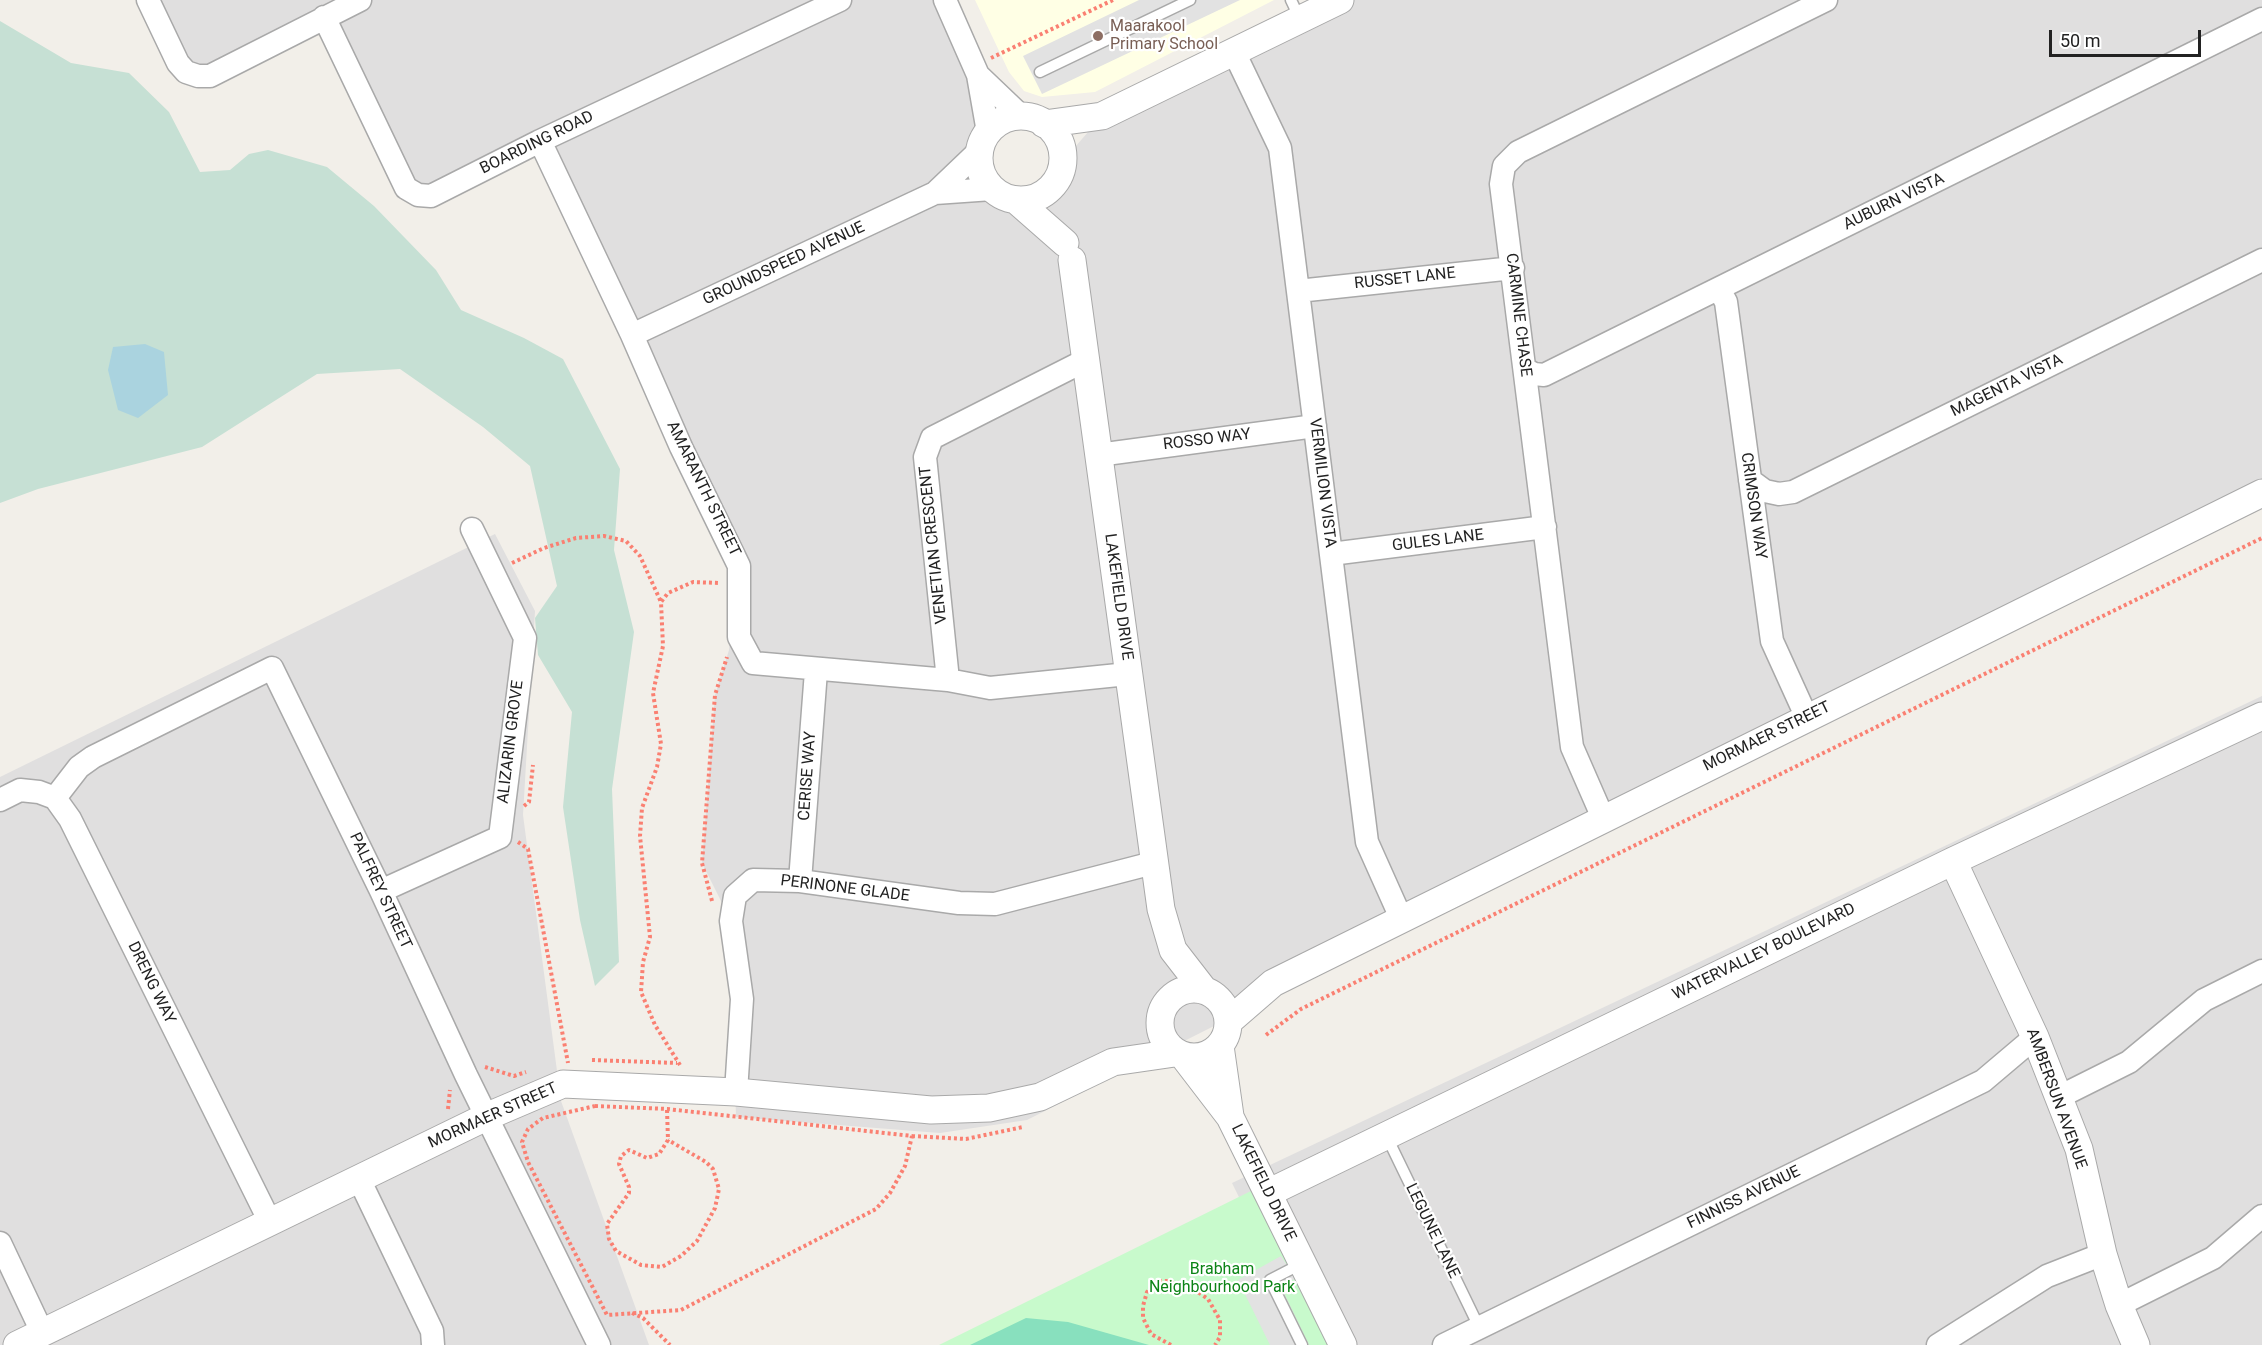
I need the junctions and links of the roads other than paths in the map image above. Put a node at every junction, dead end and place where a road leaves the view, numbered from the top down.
1 (148, 0) edge
2 (360, 0) edge
3 (840, 0) edge
4 (945, 0) edge
5 (1190, 0) edge
6 (1340, 0) edge
7 (1826, 0) edge
8 (1296, 10) edge
9 (324, 18) junction
10 (2262, 19) edge
11 (1234, 52) junction
12 (976, 71) junction
13 (1040, 72) dead end
14 (1102, 116) junction
15 (1032, 120) junction
16 (540, 141) junction
17 (984, 141) junction
18 (1058, 174) junction
19 (935, 193) junction
20 (1004, 195) junction
21 (1069, 252) junction
22 (2262, 260) edge
23 (1513, 268) junction
24 (1719, 289) junction
25 (1298, 291) junction
26 (632, 335) junction
27 (1084, 362) junction
28 (1525, 369) junction
29 (1315, 426) junction
30 (1098, 454) junction
31 (1750, 480) junction
32 (2262, 494) edge
33 (1545, 527) junction
34 (471, 529) dead end
35 (1331, 554) junction
36 (816, 671) junction
37 (1128, 674) junction
38 (948, 680) junction
39 (2262, 716) edge
40 (1807, 718) junction
41 (55, 798) junction
42 (0, 800) edge
43 (1603, 818) junction
44 (1953, 861) junction
45 (1153, 862) junction
46 (800, 881) junction
47 (381, 891) junction
48 (1401, 918) junction
49 (1173, 950) junction
50 (2262, 971) edge
51 (1273, 982) junction
52 (1208, 992) junction
53 (1164, 1009) junction
54 (1224, 1034) junction
55 (2035, 1037) junction
56 (1180, 1055) junction
57 (1113, 1062) junction
58 (736, 1092) junction
59 (2059, 1097) junction
60 (488, 1116) junction
61 (1230, 1117) junction
62 (1385, 1135) junction
63 (359, 1179) junction
64 (1268, 1193) junction
65 (2262, 1216) edge
66 (270, 1222) junction
67 (0, 1243) edge
68 (2103, 1254) junction
69 (1303, 1263) junction
70 (2119, 1305) junction
71 (1479, 1327) junction
72 (42, 1332) junction
73 (16, 1345) edge
74 (433, 1345) edge
75 (599, 1345) edge
76 (1302, 1345) edge
77 (1343, 1345) edge
78 (1444, 1345) edge
79 (1938, 1345) edge
80 (2136, 1345) edge

1 - 9 street
2 - 9 street
3 - 16 street, BOARDING ROAD
4 - 12 street
5 - 13 lane
6 - 8 street
7 - 23 street, CARMINE CHASE
8 - 11 street
9 - 16 street, BOARDING ROAD
10 - 24 street, AUBURN VISTA
11 - 14 street
11 - 25 street, VERMILION VISTA
12 - 15 street
12 - 17 street
14 - 15 street
14 - 18 street
15 - 17 street
15 - 18 street
16 - 26 street, AMARANTH STREET
17 - 19 street, GROUNDSPEED AVENUE
17 - 20 street
18 - 20 street
18 - 21 street, LAKEFIELD DRIVE
19 - 20 street, GROUNDSPEED AVENUE
19 - 26 street, GROUNDSPEED AVENUE
20 - 21 street
21 - 27 street, LAKEFIELD DRIVE
22 - 31 street, MAGENTA VISTA
23 - 25 street, RUSSET LANE
23 - 28 street, CARMINE CHASE
24 - 28 street, AUBURN VISTA
24 - 31 street, CRIMSON WAY
25 - 29 street, VERMILION VISTA
26 - 36 street, AMARANTH STREET
27 - 30 street, LAKEFIELD DRIVE
27 - 38 street, VENETIAN CRESCENT
28 - 33 street, CARMINE CHASE
29 - 30 street, ROSSO WAY
29 - 35 street, VERMILION VISTA
30 - 37 street, LAKEFIELD DRIVE
31 - 40 street, CRIMSON WAY
32 - 40 street, MORMAER STREET
33 - 35 street, GULES LANE
33 - 43 street, CARMINE CHASE
34 - 47 street, ALIZARIN GROVE
35 - 48 street, VERMILION VISTA
36 - 38 street, AMARANTH STREET
36 - 46 street, CERISE WAY
37 - 38 street, AMARANTH STREET
37 - 45 street, LAKEFIELD DRIVE
39 - 44 street, WATERVALLEY BOULEVARD
40 - 43 street, MORMAER STREET
41 - 42 street
41 - 47 street, PALFREY STREET
41 - 66 street, DRENG WAY
43 - 48 street, MORMAER STREET
44 - 55 street, AMBERSUN AVENUE
44 - 62 street, WATERVALLEY BOULEVARD
45 - 46 street, PERINONE GLADE
45 - 49 street, LAKEFIELD DRIVE
46 - 58 street, PERINONE GLADE
47 - 60 street, PALFREY STREET
48 - 51 street, MORMAER STREET
49 - 52 street, LAKEFIELD DRIVE
49 - 53 street, LAKEFIELD DRIVE
50 - 59 street
51 - 52 street, MORMAER STREET
51 - 54 street, MORMAER STREET
52 - 53 street
52 - 54 street
53 - 56 street
53 - 57 street, MORMAER STREET
54 - 56 street
54 - 61 street, LAKEFIELD DRIVE
55 - 59 street, AMBERSUN AVENUE
55 - 71 street, FINNISS AVENUE
56 - 57 street, MORMAER STREET
56 - 61 street, LAKEFIELD DRIVE
57 - 58 street, MORMAER STREET
58 - 60 street, MORMAER STREET
59 - 68 street, AMBERSUN AVENUE
60 - 63 street, MORMAER STREET
60 - 75 street, PALFREY STREET
61 - 64 street, LAKEFIELD DRIVE
62 - 64 street, WATERVALLEY BOULEVARD
62 - 71 lane, LEGUNE LANE
63 - 66 street, MORMAER STREET
63 - 74 street
64 - 69 street, LAKEFIELD DRIVE
65 - 70 street
66 - 72 street, MORMAER STREET
67 - 72 street
68 - 70 street, AMBERSUN AVENUE
68 - 79 street
69 - 76 lane
69 - 77 street, LAKEFIELD DRIVE
70 - 80 street, AMBERSUN AVENUE
71 - 78 street, FINNISS AVENUE
72 - 73 street, MORMAER STREET

